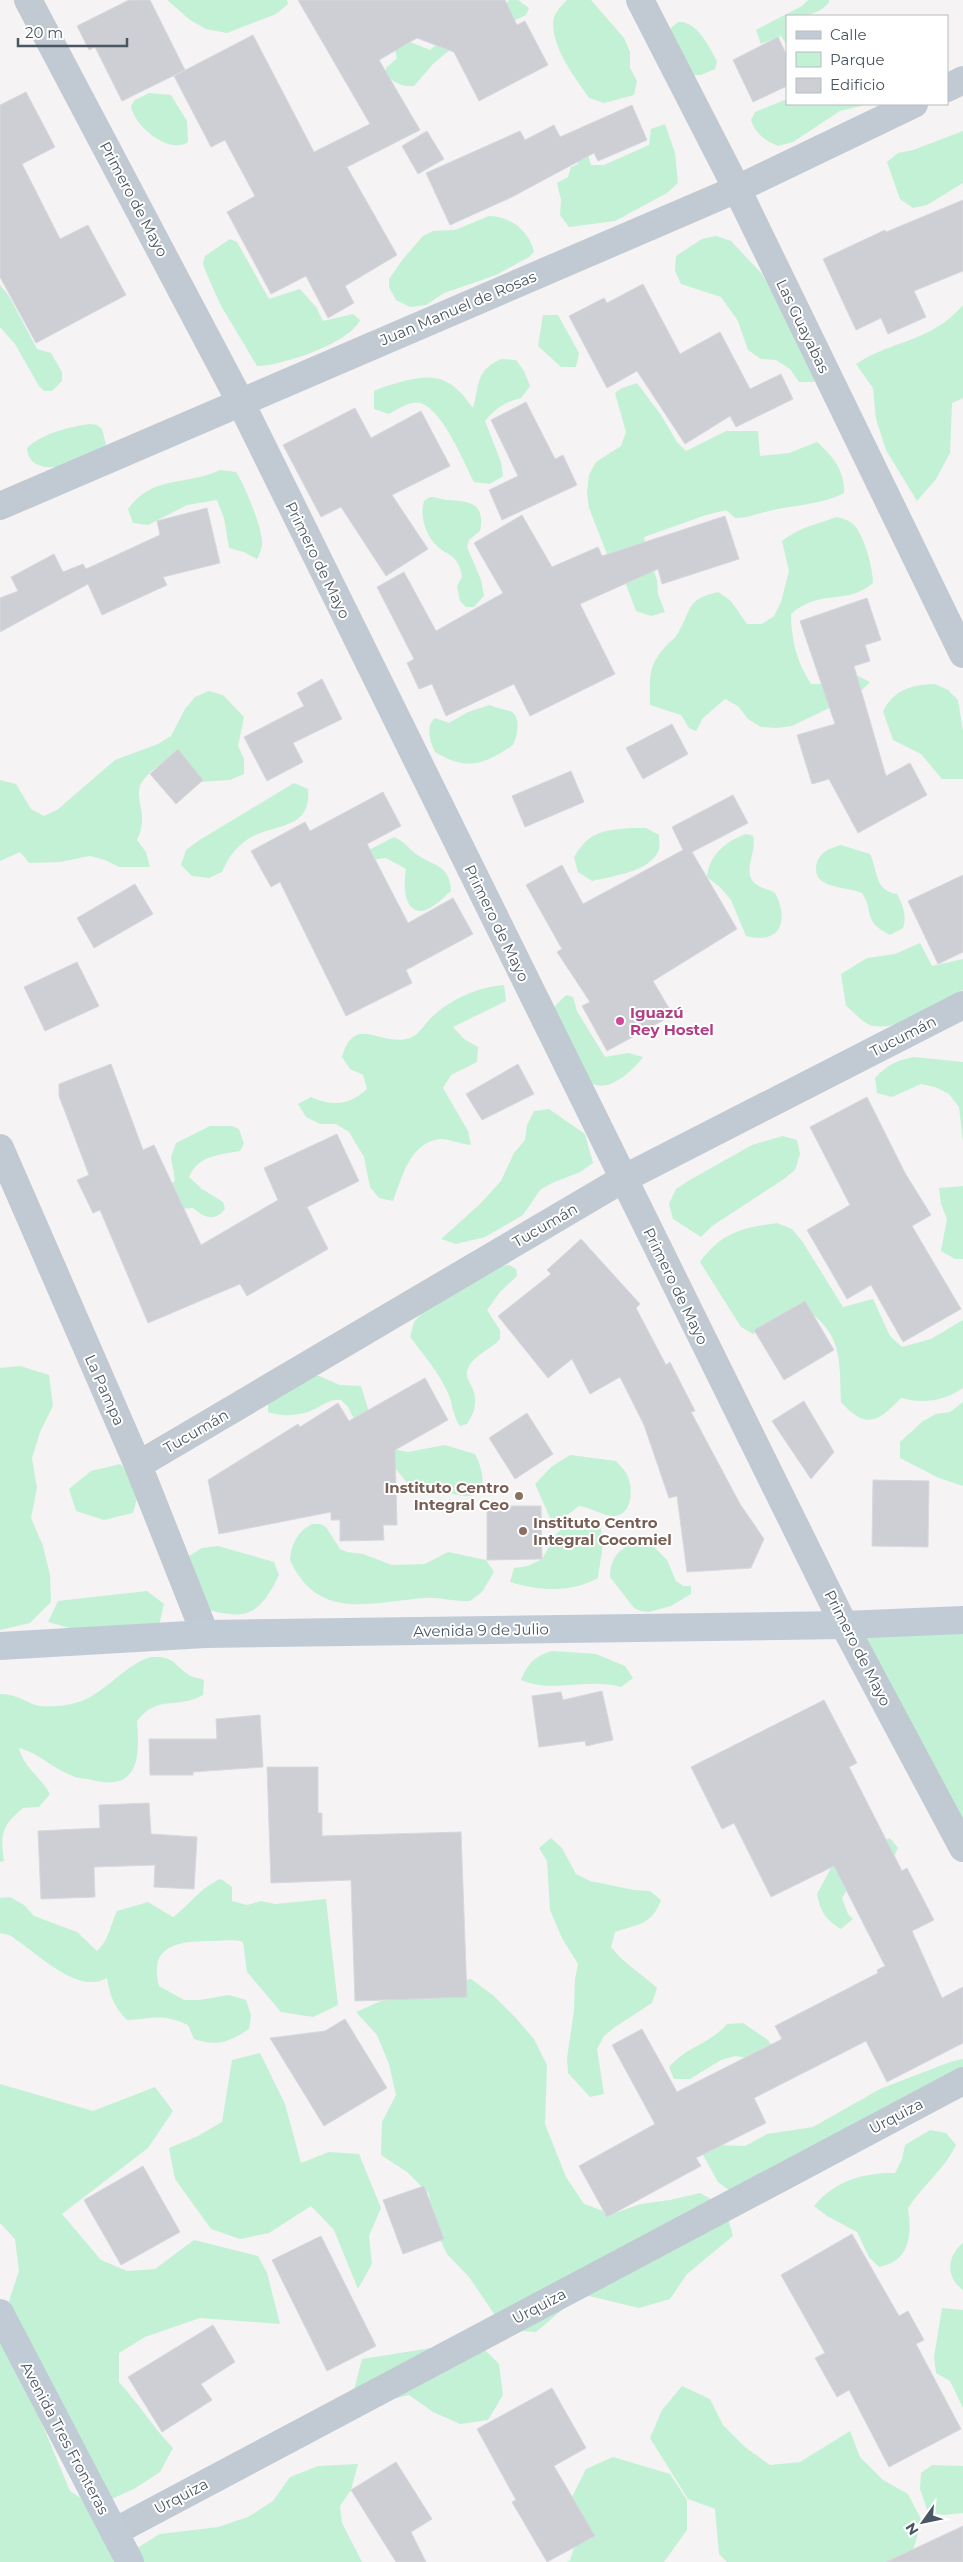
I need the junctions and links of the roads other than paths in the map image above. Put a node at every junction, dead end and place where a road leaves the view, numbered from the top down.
1 (28, 0) edge
2 (640, 0) edge
3 (963, 80) edge
4 (948, 88) edge
5 (912, 105) edge
6 (737, 189) junction
7 (240, 401) junction
8 (0, 506) edge
9 (963, 654) edge
10 (963, 1005) edge
11 (0, 1148) edge
12 (623, 1179) junction
13 (138, 1465) junction
14 (963, 1620) edge
15 (844, 1625) junction
16 (205, 1634) junction
17 (0, 1646) edge
18 (963, 1848) edge
19 (963, 2081) edge
20 (0, 2313) edge
21 (114, 2532) junction
22 (130, 2562) edge

1 - 7 street, Primero de Mayo
2 - 6 street, Las Guayabas
3 - 4 street
5 - 6 street, Juan Manuel de Rosas
6 - 7 street, Juan Manuel de Rosas
6 - 9 street, Las Guayabas
7 - 8 street, Juan Manuel de Rosas
7 - 12 street, Primero de Mayo
10 - 12 street, Tucumán
11 - 13 street, La Pampa
12 - 13 street, Tucumán
12 - 15 street, Primero de Mayo
13 - 16 street, La Pampa
14 - 15 main road, Avenida 9 de Julio
15 - 16 main road, Avenida 9 de Julio
15 - 18 street, Primero de Mayo
16 - 17 main road, Avenida 9 de Julio
19 - 21 street, Urquiza
20 - 21 main road, Avenida Tres Fronteras
21 - 22 main road, Avenida Tres Fronteras

